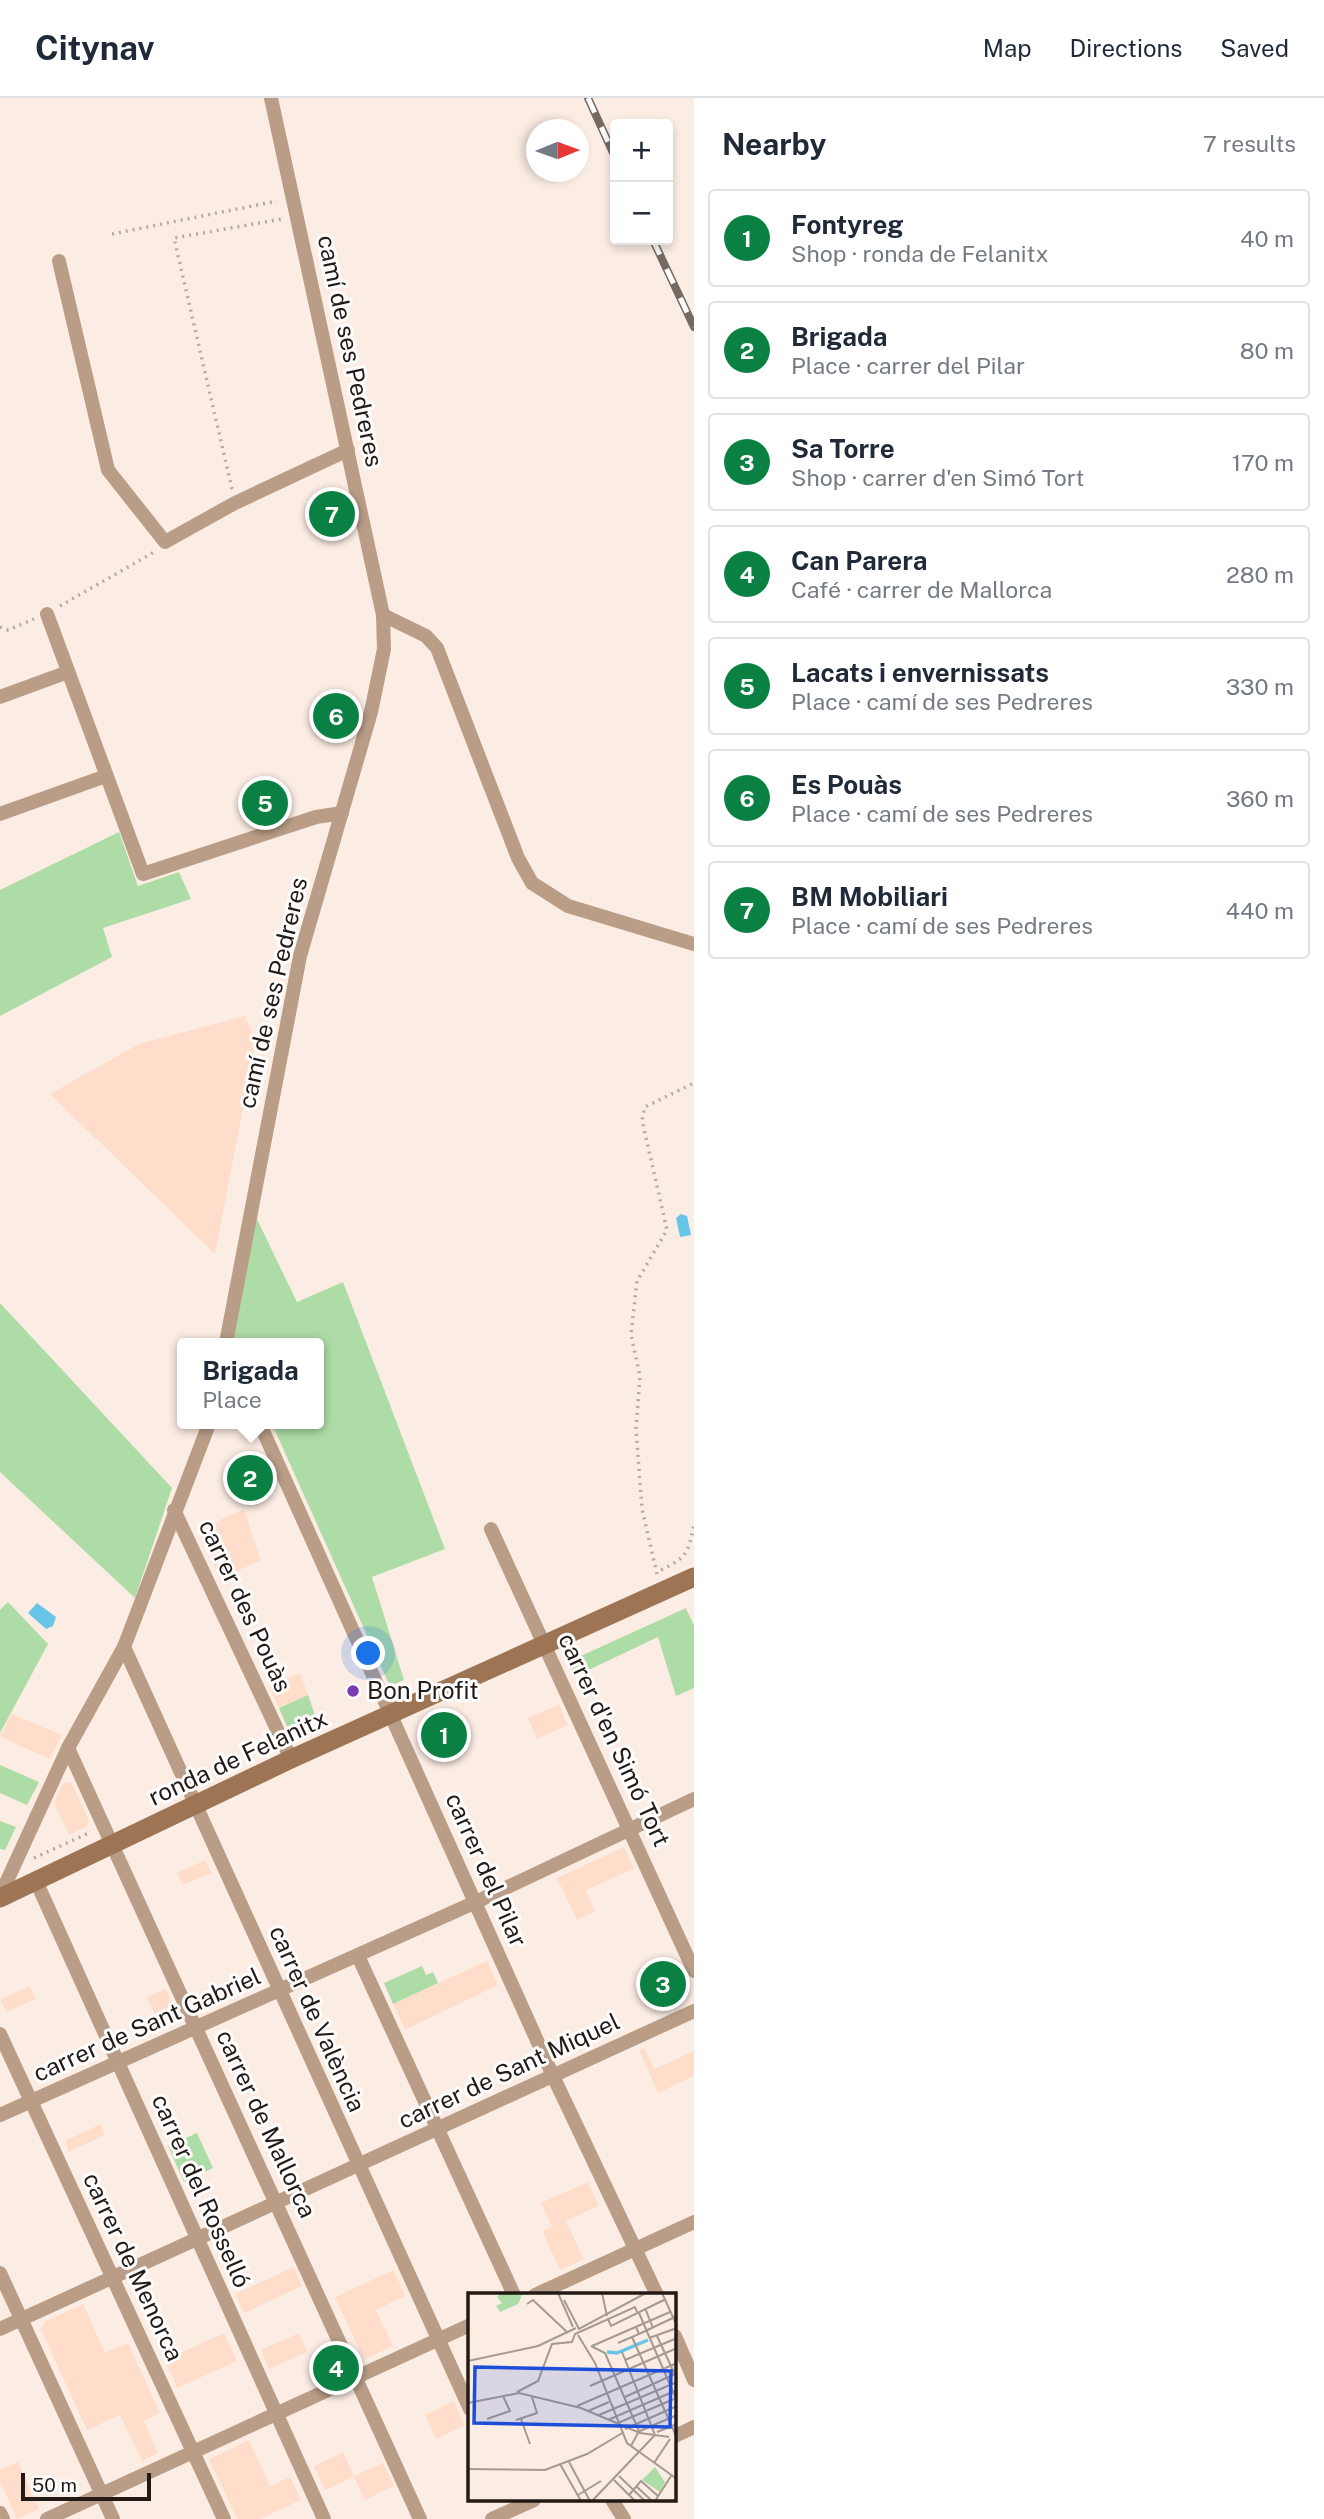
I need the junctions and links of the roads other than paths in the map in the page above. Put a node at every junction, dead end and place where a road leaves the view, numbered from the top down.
1 (271, 98) edge
2 (59, 261) dead end
3 (348, 450) junction
4 (47, 614) road end
5 (383, 615) junction
6 (68, 672) junction
7 (0, 697) edge
8 (106, 776) junction
9 (0, 814) edge
10 (341, 814) junction
11 (694, 944) edge
12 (227, 1338) edge
13 (207, 1429) edge
14 (262, 1429) edge
15 (174, 1510) junction
16 (491, 1529) dead end
17 (692, 1574) edge
18 (545, 1645) junction
19 (124, 1647) junction
20 (391, 1716) junction
21 (68, 1748) junction
22 (291, 1759) junction
23 (694, 1799) edge
24 (195, 1804) junction
25 (629, 1829) junction
26 (114, 1843) junction
27 (36, 1881) junction
28 (0, 1897) edge
29 (476, 1902) junction
30 (358, 1956) junction
31 (694, 1971) edge
32 (279, 1991) junction
33 (694, 2011) edge
34 (197, 2028) junction
35 (0, 2034) edge
36 (119, 2063) junction
37 (553, 2076) junction
38 (32, 2101) junction
39 (0, 2115) edge
40 (437, 2129) junction
41 (358, 2165) junction
42 (277, 2202) junction
43 (694, 2222) edge
44 (196, 2239) junction
45 (636, 2249) junction
46 (0, 2273) edge
47 (113, 2277) junction
48 (513, 2293) edge
49 (539, 2293) edge
50 (656, 2293) edge
51 (21, 2319) junction
52 (468, 2326) edge
53 (0, 2329) edge
54 (676, 2338) edge
55 (437, 2341) junction
56 (355, 2377) junction
57 (694, 2380) edge
58 (468, 2405) edge
59 (276, 2413) junction
60 (694, 2427) edge
61 (676, 2436) edge
62 (193, 2451) junction
63 (102, 2494) junction
64 (613, 2502) edge
65 (518, 2509) edge
66 (0, 2513) edge
67 (3, 2519) edge
68 (47, 2519) edge
69 (113, 2519) edge
70 (224, 2519) edge
71 (324, 2519) edge
72 (420, 2519) edge
73 (492, 2519) edge
74 (624, 2519) edge

1 - 3 street, camí de ses Pedreres
2 - 3 street
3 - 5 street, camí de ses Pedreres
4 - 6 street
5 - 10 street, camí de ses Pedreres
5 - 11 street
6 - 7 street
6 - 8 street
8 - 9 street
8 - 10 street
10 - 12 street, camí de ses Pedreres
13 - 15 street
14 - 20 street, carrer del Pilar
15 - 19 street
15 - 22 street, carrer des Pouàs
16 - 18 street, carrer d'en Simó Tort
17 - 18 main road, ronda de Felanitx
18 - 20 main road, ronda de Felanitx
18 - 25 street, carrer d'en Simó Tort
19 - 21 street
19 - 24 street, carrer de València
20 - 22 main road, ronda de Felanitx
20 - 29 street, carrer del Pilar
21 - 26 street, carrer de Mallorca
21 - 28 street
22 - 24 main road, ronda de Felanitx
23 - 25 street, carrer de Sant Gabriel
24 - 26 main road, ronda de Felanitx
24 - 32 street, carrer de València
25 - 29 street, carrer de Sant Gabriel
25 - 31 street, carrer d'en Simó Tort
26 - 27 main road, ronda de Felanitx
26 - 34 street, carrer de Mallorca
27 - 28 main road, ronda de Felanitx
27 - 36 street, carrer del Rosselló
29 - 30 street, carrer de Sant Gabriel
29 - 37 street, carrer del Pilar
30 - 32 street, carrer de Sant Gabriel
30 - 40 street
32 - 34 street, carrer de Sant Gabriel
32 - 41 street, carrer de València
33 - 37 street, carrer de Sant Miquel
34 - 36 street, carrer de Sant Gabriel
34 - 42 street, carrer de Mallorca
35 - 38 street, carrer de Menorca
36 - 38 street, carrer de Sant Gabriel
36 - 44 street, carrer del Rosselló
37 - 40 street, carrer de Sant Miquel
37 - 45 street, carrer del Pilar
38 - 39 street, carrer de Sant Gabriel
38 - 47 street, carrer de Menorca
40 - 41 street, carrer de Sant Miquel
40 - 48 street
41 - 42 street, carrer de Sant Miquel
41 - 55 street, carrer de València
42 - 44 street, carrer de Sant Miquel
42 - 56 street, carrer de Mallorca
43 - 45 street
44 - 47 street, carrer de Sant Miquel
44 - 59 street, carrer del Rosselló
45 - 49 street
45 - 50 street, carrer del Pilar
46 - 51 street
47 - 51 street, carrer de Sant Miquel
47 - 62 street, carrer de Menorca
51 - 53 street, carrer de Sant Miquel
51 - 63 street
52 - 55 street
54 - 57 street
55 - 56 street
55 - 58 street, carrer de València
56 - 59 street
56 - 72 street, carrer de Mallorca
59 - 62 street
59 - 71 street, carrer del Rosselló
60 - 61 street
62 - 63 street
62 - 70 street, carrer de Menorca
63 - 68 street
63 - 69 street
64 - 74 street
65 - 73 street
66 - 67 street

